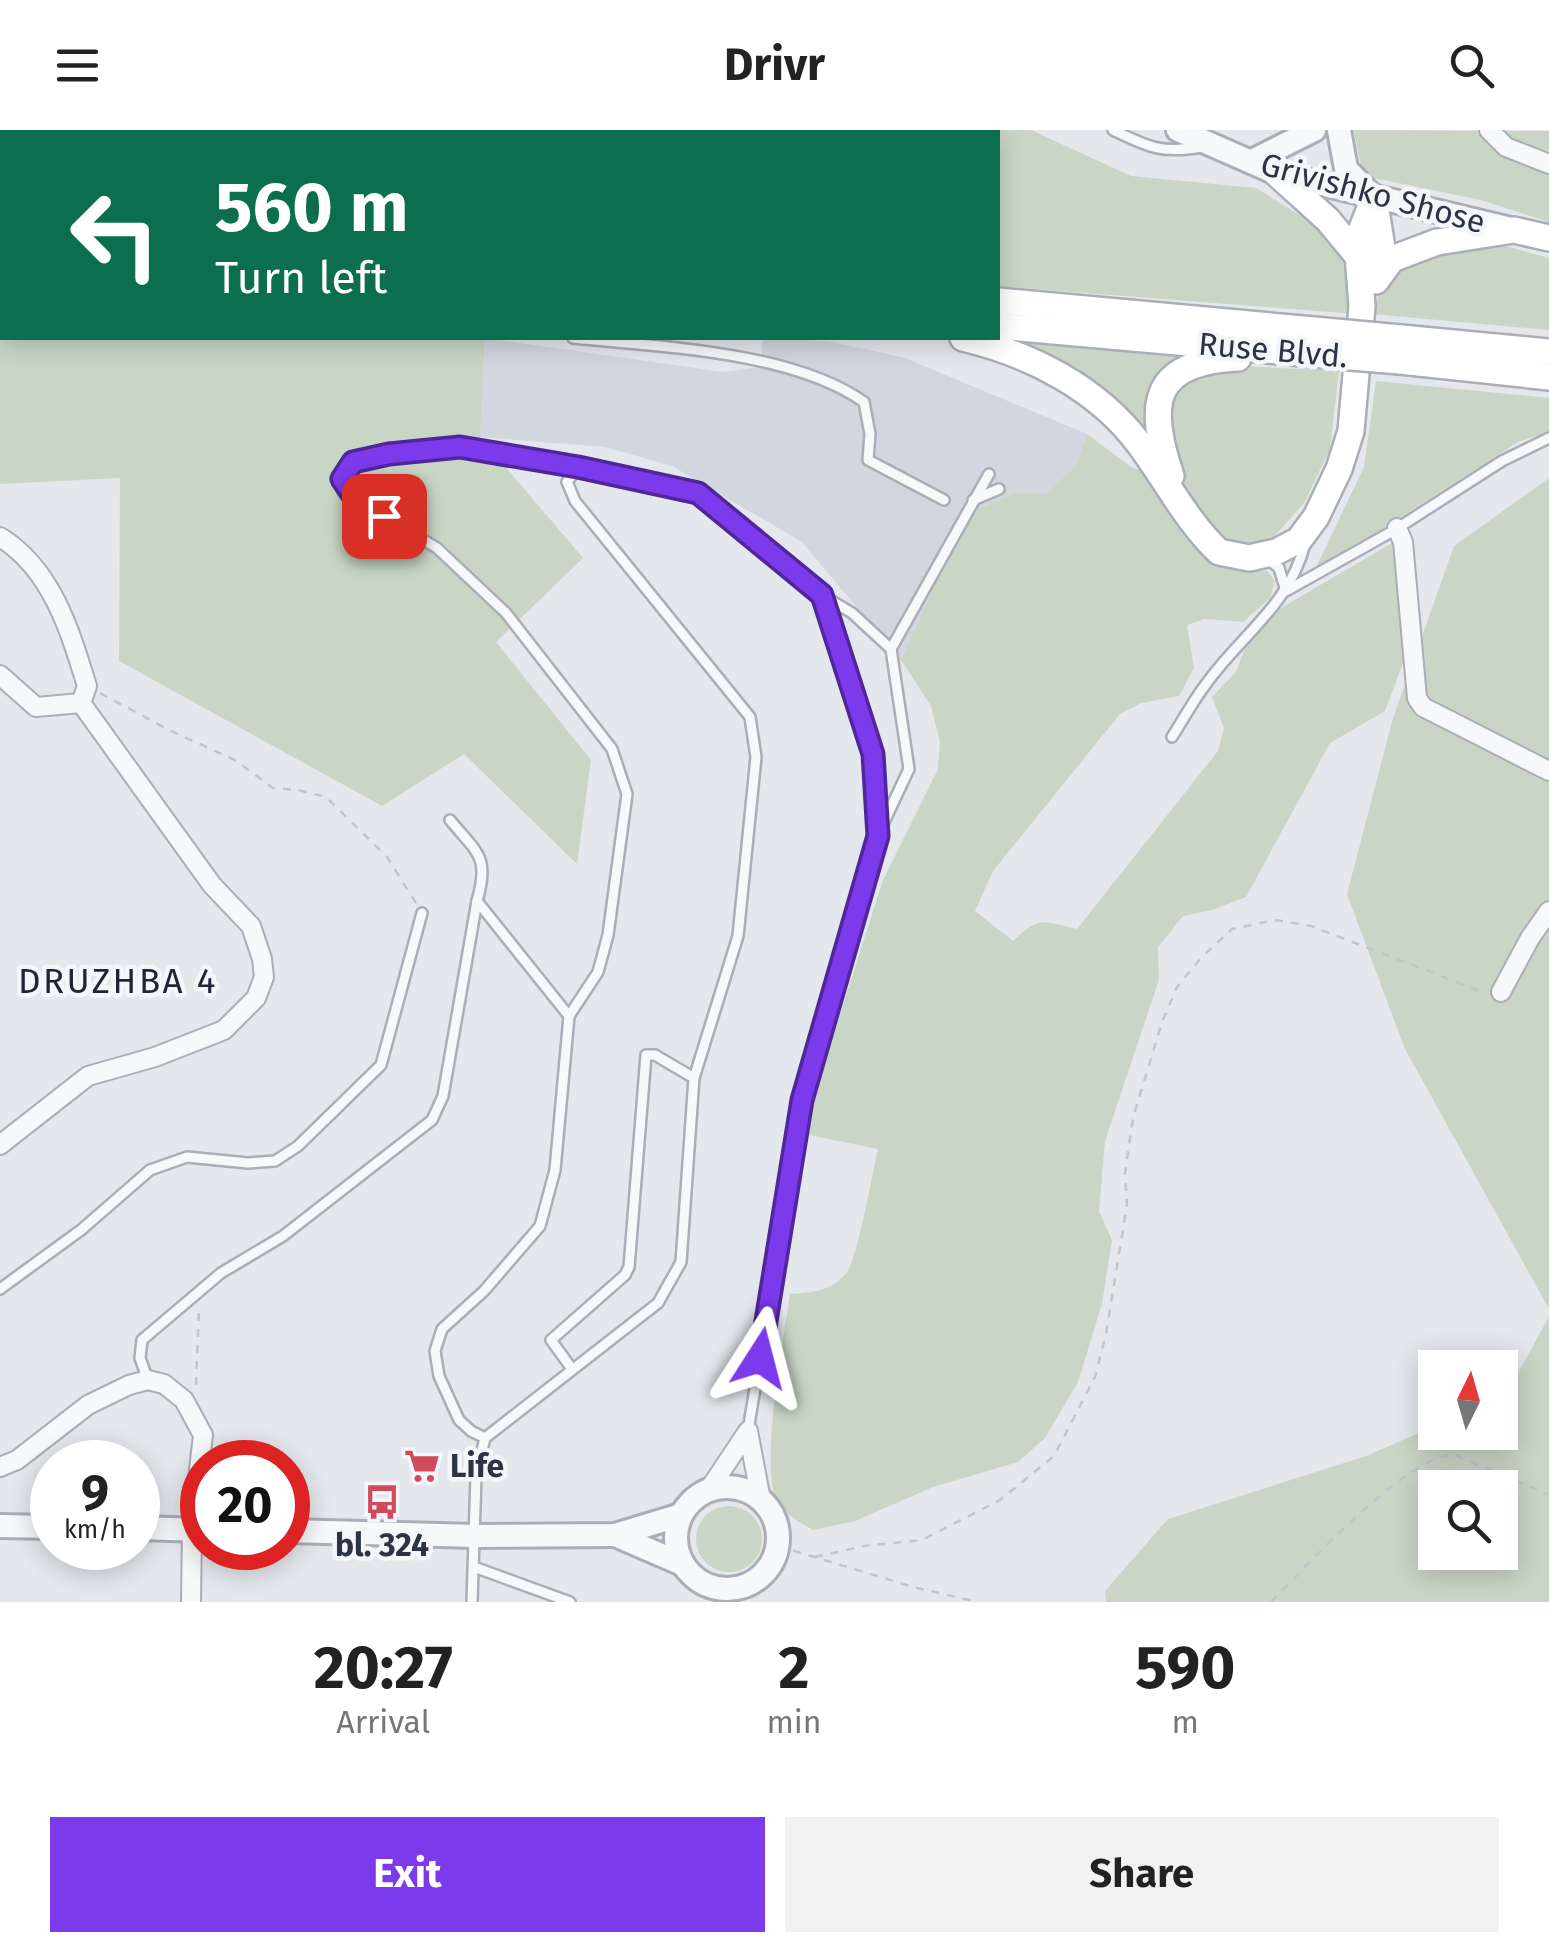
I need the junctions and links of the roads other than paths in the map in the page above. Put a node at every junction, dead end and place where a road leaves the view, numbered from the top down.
1 (1114, 130) edge
2 (1178, 130) edge
3 (1265, 130) edge
4 (1314, 130) edge
5 (1340, 130) edge
6 (1490, 130) edge
7 (1215, 144) junction
8 (1252, 162) junction
9 (1549, 164) edge
10 (1276, 173) junction
11 (1374, 198) junction
12 (1514, 230) junction
13 (1549, 241) edge
14 (1356, 254) junction
15 (1376, 281) junction
16 (1000, 301) edge
17 (1362, 306) junction
18 (1000, 326) edge
19 (592, 340) edge
20 (690, 340) edge
21 (970, 340) edge
22 (1314, 342) junction
23 (1549, 342) edge
24 (1401, 349) junction
25 (688, 350) junction
26 (1549, 352) edge
27 (1549, 377) edge
28 (1549, 438) edge
29 (578, 467) junction
30 (989, 474) dead end
31 (999, 490) dead end
32 (944, 500) dead end
33 (971, 502) junction
34 (1181, 505) junction
35 (1397, 528) junction
36 (1309, 530) junction
37 (0, 537) edge
38 (1263, 556) junction
39 (1286, 591) junction
40 (822, 595) junction
41 (891, 649) junction
42 (0, 675) edge
43 (84, 694) junction
44 (1172, 737) dead end
45 (1549, 771) edge
46 (450, 820) dead end
47 (878, 836) junction
48 (477, 900) junction
49 (1549, 911) edge
50 (422, 912) road end
51 (1502, 992) road end
52 (569, 1016) junction
53 (694, 1078) junction
54 (0, 1146) edge
55 (0, 1289) edge
56 (572, 1369) junction
57 (148, 1380) junction
58 (748, 1430) junction
59 (485, 1438) junction
60 (203, 1440) edge
61 (0, 1467) edge
62 (708, 1490) junction
63 (761, 1500) junction
64 (681, 1515) junction
65 (0, 1526) edge
66 (30, 1527) edge
67 (310, 1532) edge
68 (615, 1535) junction
69 (477, 1536) junction
70 (682, 1564) junction
71 (474, 1567) junction
72 (194, 1570) edge
73 (752, 1592) edge
74 (711, 1594) edge
75 (191, 1602) edge
76 (472, 1602) edge
77 (570, 1602) edge

1 - 7 lane
2 - 7 street, Grivishko Shose
3 - 8 street
4 - 8 street
5 - 11 street
6 - 9 street
7 - 8 street, Grivishko Shose
8 - 10 street, Grivishko Shose
10 - 11 street, Grivishko Shose
10 - 14 main road
11 - 12 street, Grivishko Shose
11 - 14 main road
11 - 15 main road
12 - 13 main road
12 - 15 main road
14 - 17 main road
15 - 17 main road
16 - 22 main road, Ruse Blvd.
17 - 36 main road
18 - 22 main road, Ruse Blvd.
19 - 25 lane
20 - 25 lane
21 - 34 main road
22 - 24 main road, Ruse Blvd., bridge
22 - 34 main road
23 - 24 main road
24 - 26 main road, Ruse Blvd.
24 - 27 main road, Ruse Blvd.
25 - 32 lane
28 - 35 lane
29 - 40 lane
29 - 52 lane
29 - 53 lane
30 - 33 lane
31 - 33 lane
33 - 41 lane
34 - 38 main road
35 - 39 lane
35 - 45 street
36 - 38 main road
36 - 39 lane
37 - 43 street
38 - 39 lane
39 - 44 lane
40 - 41 lane
40 - 47 lane
41 - 47 lane
42 - 43 street
43 - 54 street
46 - 48 lane
47 - 58 lane
48 - 52 lane
48 - 57 lane
49 - 51 street
50 - 55 lane
52 - 59 lane
53 - 56 lane
53 - 56 lane
56 - 59 lane
57 - 60 street
57 - 61 street
58 - 62 street
58 - 63 street
59 - 69 lane
62 - 63 street
62 - 64 street
63 - 73 street
64 - 68 street
64 - 70 street
65 - 66 street
67 - 69 street
68 - 69 street
68 - 70 street
69 - 71 lane
70 - 74 street
71 - 76 lane
71 - 77 lane
72 - 75 street
73 - 74 street

